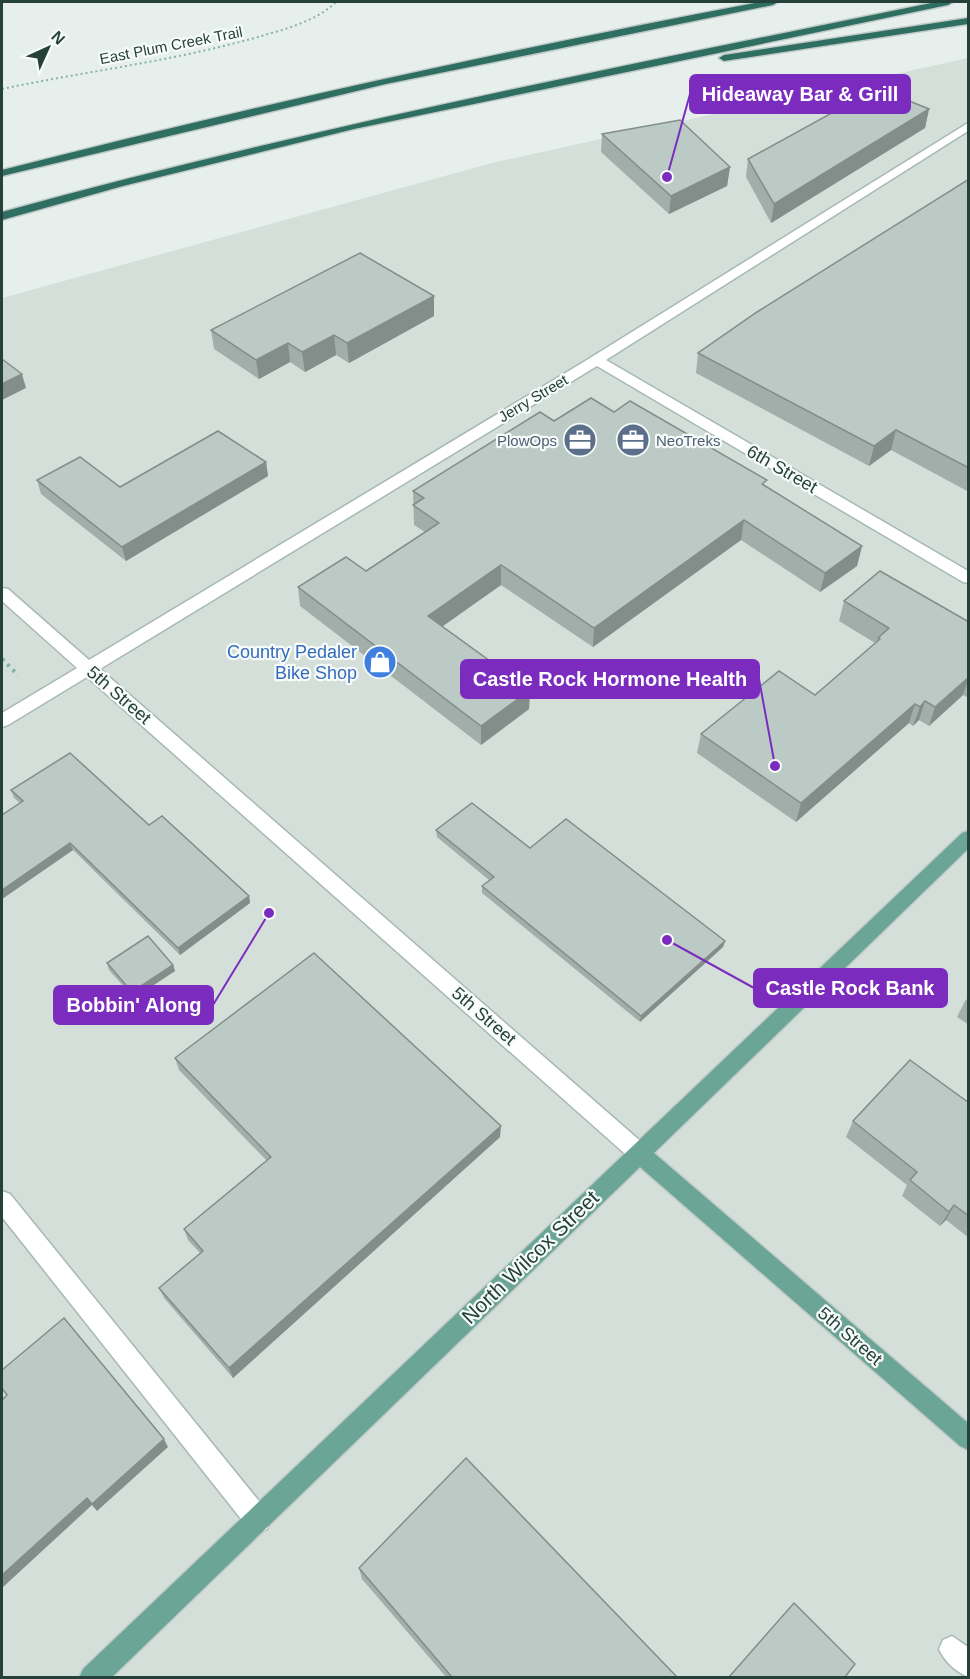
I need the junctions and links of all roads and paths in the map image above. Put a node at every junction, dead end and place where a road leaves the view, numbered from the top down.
1 (336, 2) edge
2 (767, 2) edge
3 (948, 2) edge
4 (969, 21) edge
5 (535, 85) junction
6 (2, 89) edge
7 (969, 126) edge
8 (2, 173) edge
9 (2, 216) edge
10 (597, 360) junction
11 (969, 578) edge
12 (2, 593) edge
13 (88, 668) junction
14 (2, 721) edge
15 (969, 838) edge
16 (639, 1152) junction
17 (2, 1201) edge
18 (969, 1438) edge
19 (258, 1520) junction
20 (92, 1677) edge

1 - 6 path, East Plum Creek Trail
2 - 8 highway
3 - 5 highway
4 - 5 highway
5 - 9 highway
7 - 10 street, Jerry Street
10 - 11 street, 6th Street
10 - 13 street, Jerry Street
12 - 13 street, 5th Street
13 - 14 street, Jerry Street
13 - 16 street, 5th Street
15 - 16 main road, North Wilcox Street
16 - 18 main road, 5th Street
16 - 19 main road, North Wilcox Street
17 - 19 street
19 - 20 main road, North Wilcox Street

